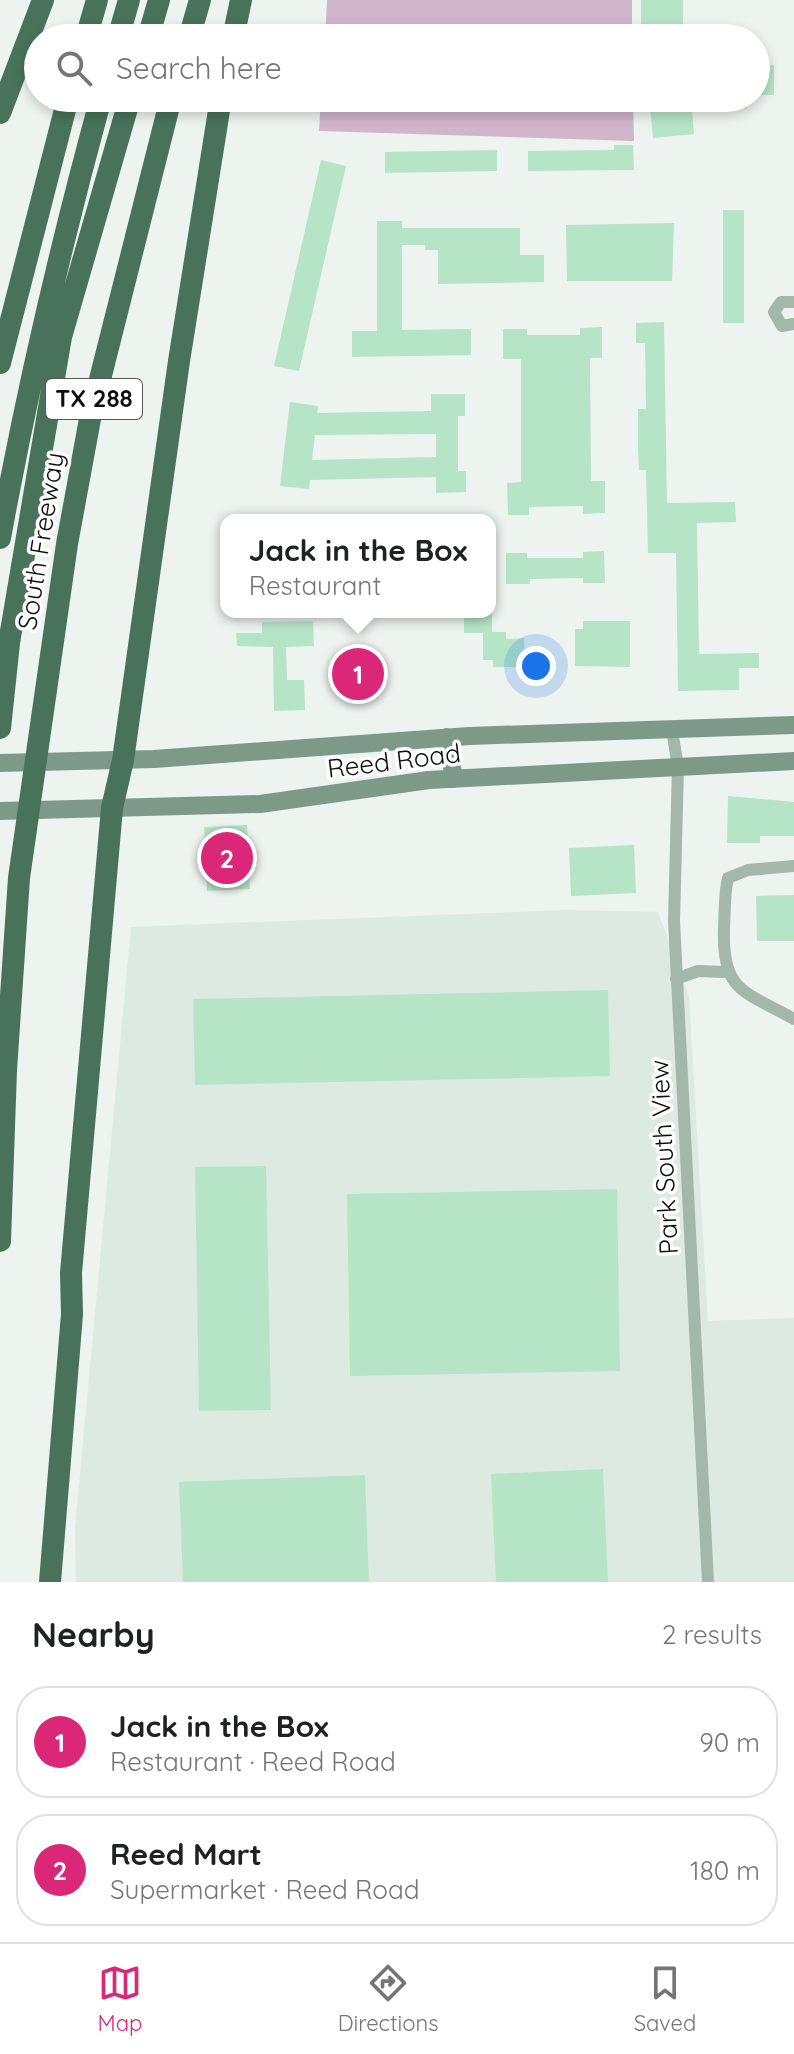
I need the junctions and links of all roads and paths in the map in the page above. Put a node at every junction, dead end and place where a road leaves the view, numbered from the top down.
1 (43, 0) edge
2 (97, 0) edge
3 (129, 0) edge
4 (159, 0) edge
5 (200, 0) edge
6 (241, 0) edge
7 (34, 24) edge
8 (90, 24) edge
9 (122, 24) edge
10 (152, 24) edge
11 (193, 24) edge
12 (236, 24) edge
13 (24, 50) edge
14 (64, 112) edge
15 (97, 112) edge
16 (126, 112) edge
17 (167, 112) edge
18 (219, 112) edge
19 (0, 113) edge
20 (794, 302) edge
21 (794, 324) edge
22 (0, 363) edge
23 (0, 538) edge
24 (1, 720) edge
25 (794, 725) edge
26 (672, 730) junction
27 (447, 737) junction
28 (123, 760) junction
29 (794, 761) edge
30 (0, 763) edge
31 (678, 767) junction
32 (454, 779) junction
33 (112, 808) junction
34 (0, 811) edge
35 (794, 866) edge
36 (727, 972) junction
37 (676, 979) junction
38 (794, 1019) edge
39 (0, 1241) edge
40 (50, 1582) edge
41 (708, 1582) edge

1 - 7 highway
2 - 8 highway
3 - 9 highway
4 - 10 highway
5 - 11 highway
6 - 12 highway
13 - 19 highway
14 - 22 highway
15 - 23 highway
16 - 24 highway
17 - 39 highway, South Freeway / TX 288
18 - 28 highway
20 - 21 street
25 - 26 street, Reed Road
26 - 27 street, Reed Road
26 - 31 street, Park South View
27 - 28 street, Reed Road
27 - 32 street
28 - 30 street, Reed Road
28 - 33 highway
29 - 31 street, Reed Road
31 - 32 street, Reed Road
31 - 37 street, Park South View
32 - 33 street, Reed Road
33 - 34 street, Reed Road
33 - 40 highway
35 - 36 street
36 - 37 street
36 - 38 street
37 - 41 street, Park South View

